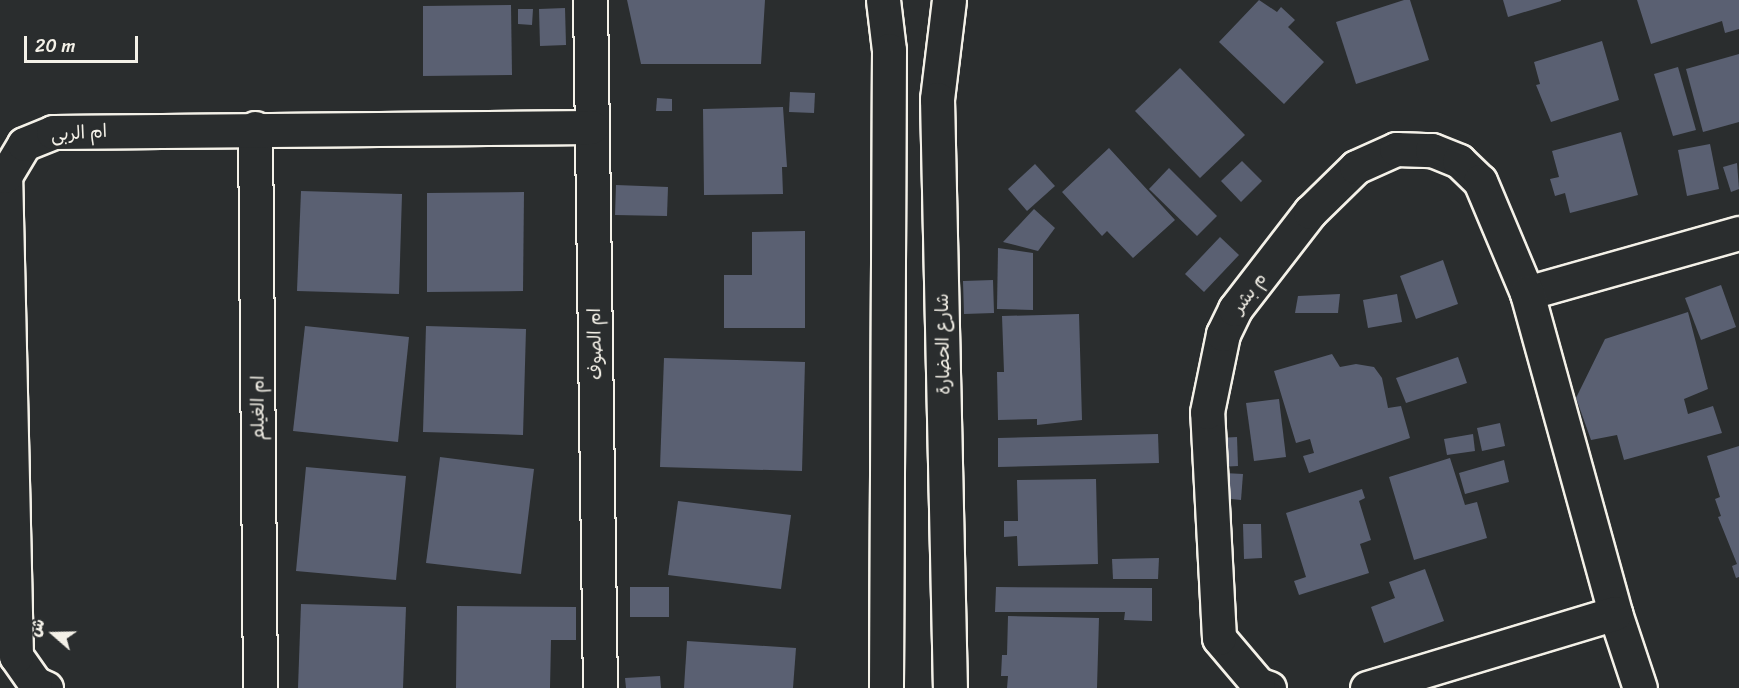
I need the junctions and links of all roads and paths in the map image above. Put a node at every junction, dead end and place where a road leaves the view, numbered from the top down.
1 (590, 0) edge
2 (883, 0) edge
3 (950, 0) edge
4 (591, 127) junction
5 (255, 128) junction
6 (1739, 233) edge
7 (1527, 293) junction
8 (1615, 613) junction
9 (46, 688) edge
10 (260, 688) edge
11 (600, 688) edge
12 (886, 688) edge
13 (950, 688) edge
14 (1269, 688) edge
15 (1367, 688) edge
16 (1640, 688) edge

1 - 4 street, ام الصوف
2 - 12 street
3 - 13 street, شارع الحضارة
4 - 5 street, ام الربى
4 - 11 street, ام الصوف
5 - 9 street, ام الربى
5 - 10 street, ام الغيلم
6 - 7 street
7 - 8 street, م بشر
7 - 14 street, م بشر
8 - 15 street
8 - 16 street, م بشر

